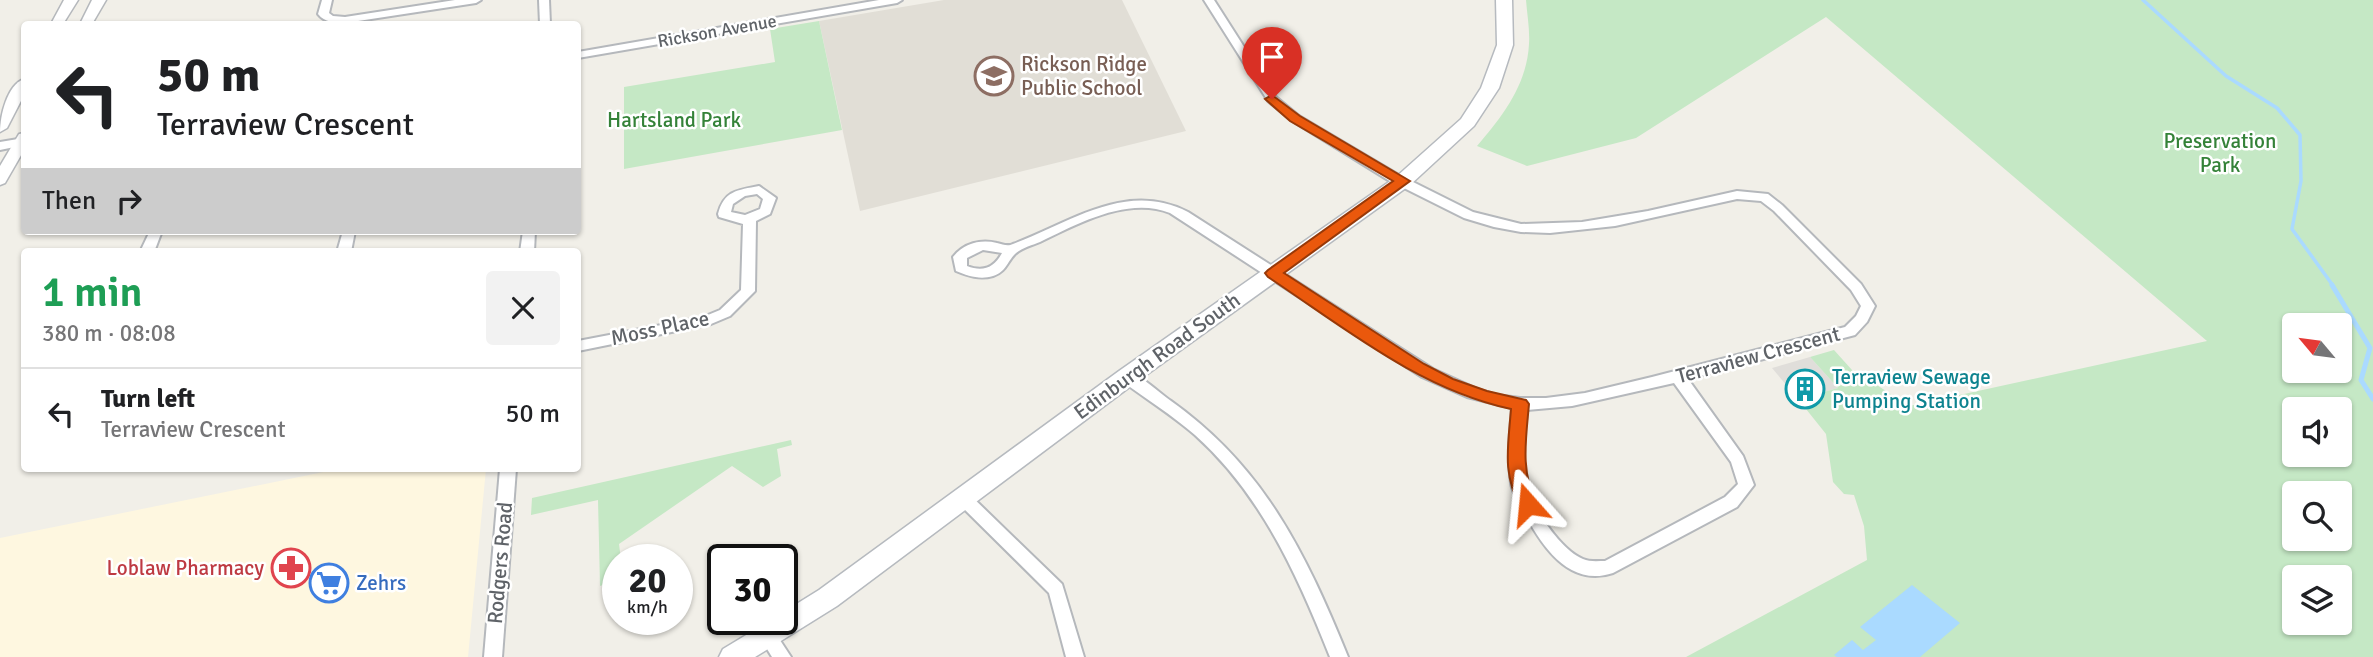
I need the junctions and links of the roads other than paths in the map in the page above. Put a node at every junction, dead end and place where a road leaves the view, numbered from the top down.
1 (71, 0) edge
2 (99, 0) edge
3 (327, 0) edge
4 (544, 0) edge
5 (897, 0) edge
6 (1209, 0) edge
7 (1504, 0) edge
8 (469, 1) edge
9 (59, 21) edge
10 (88, 21) edge
11 (545, 21) edge
12 (581, 54) edge
13 (21, 89) edge
14 (0, 128) edge
15 (21, 141) edge
16 (21, 143) edge
17 (0, 146) edge
18 (0, 180) edge
19 (1403, 181) junction
20 (750, 221) dead end
21 (1010, 251) dead end
22 (1273, 273) junction
23 (581, 345) edge
24 (1127, 377) junction
25 (1678, 377) junction
26 (1520, 404) junction
27 (508, 472) edge
28 (963, 498) junction
29 (768, 636) junction
30 (493, 657) edge
31 (732, 657) edge
32 (782, 657) edge
33 (1075, 657) edge
34 (1339, 657) edge

1 - 9 street
2 - 10 street
3 - 8 street
4 - 11 street
5 - 12 street, Rickson Avenue
6 - 19 street
7 - 19 main road, Edinburgh Road South
13 - 14 street
15 - 17 street
16 - 18 street
19 - 22 main road, Edinburgh Road South
19 - 25 street, Terraview Crescent
20 - 23 street, Moss Place
21 - 22 street, Terraview Crescent
22 - 24 main road, Edinburgh Road South
22 - 26 street, Terraview Crescent
24 - 28 main road, Edinburgh Road South
24 - 34 street
25 - 26 street, Terraview Crescent
25 - 26 street
27 - 30 street, Rodgers Road
28 - 29 main road, Edinburgh Road South
28 - 33 street
29 - 31 main road, Edinburgh Road South
29 - 32 street

